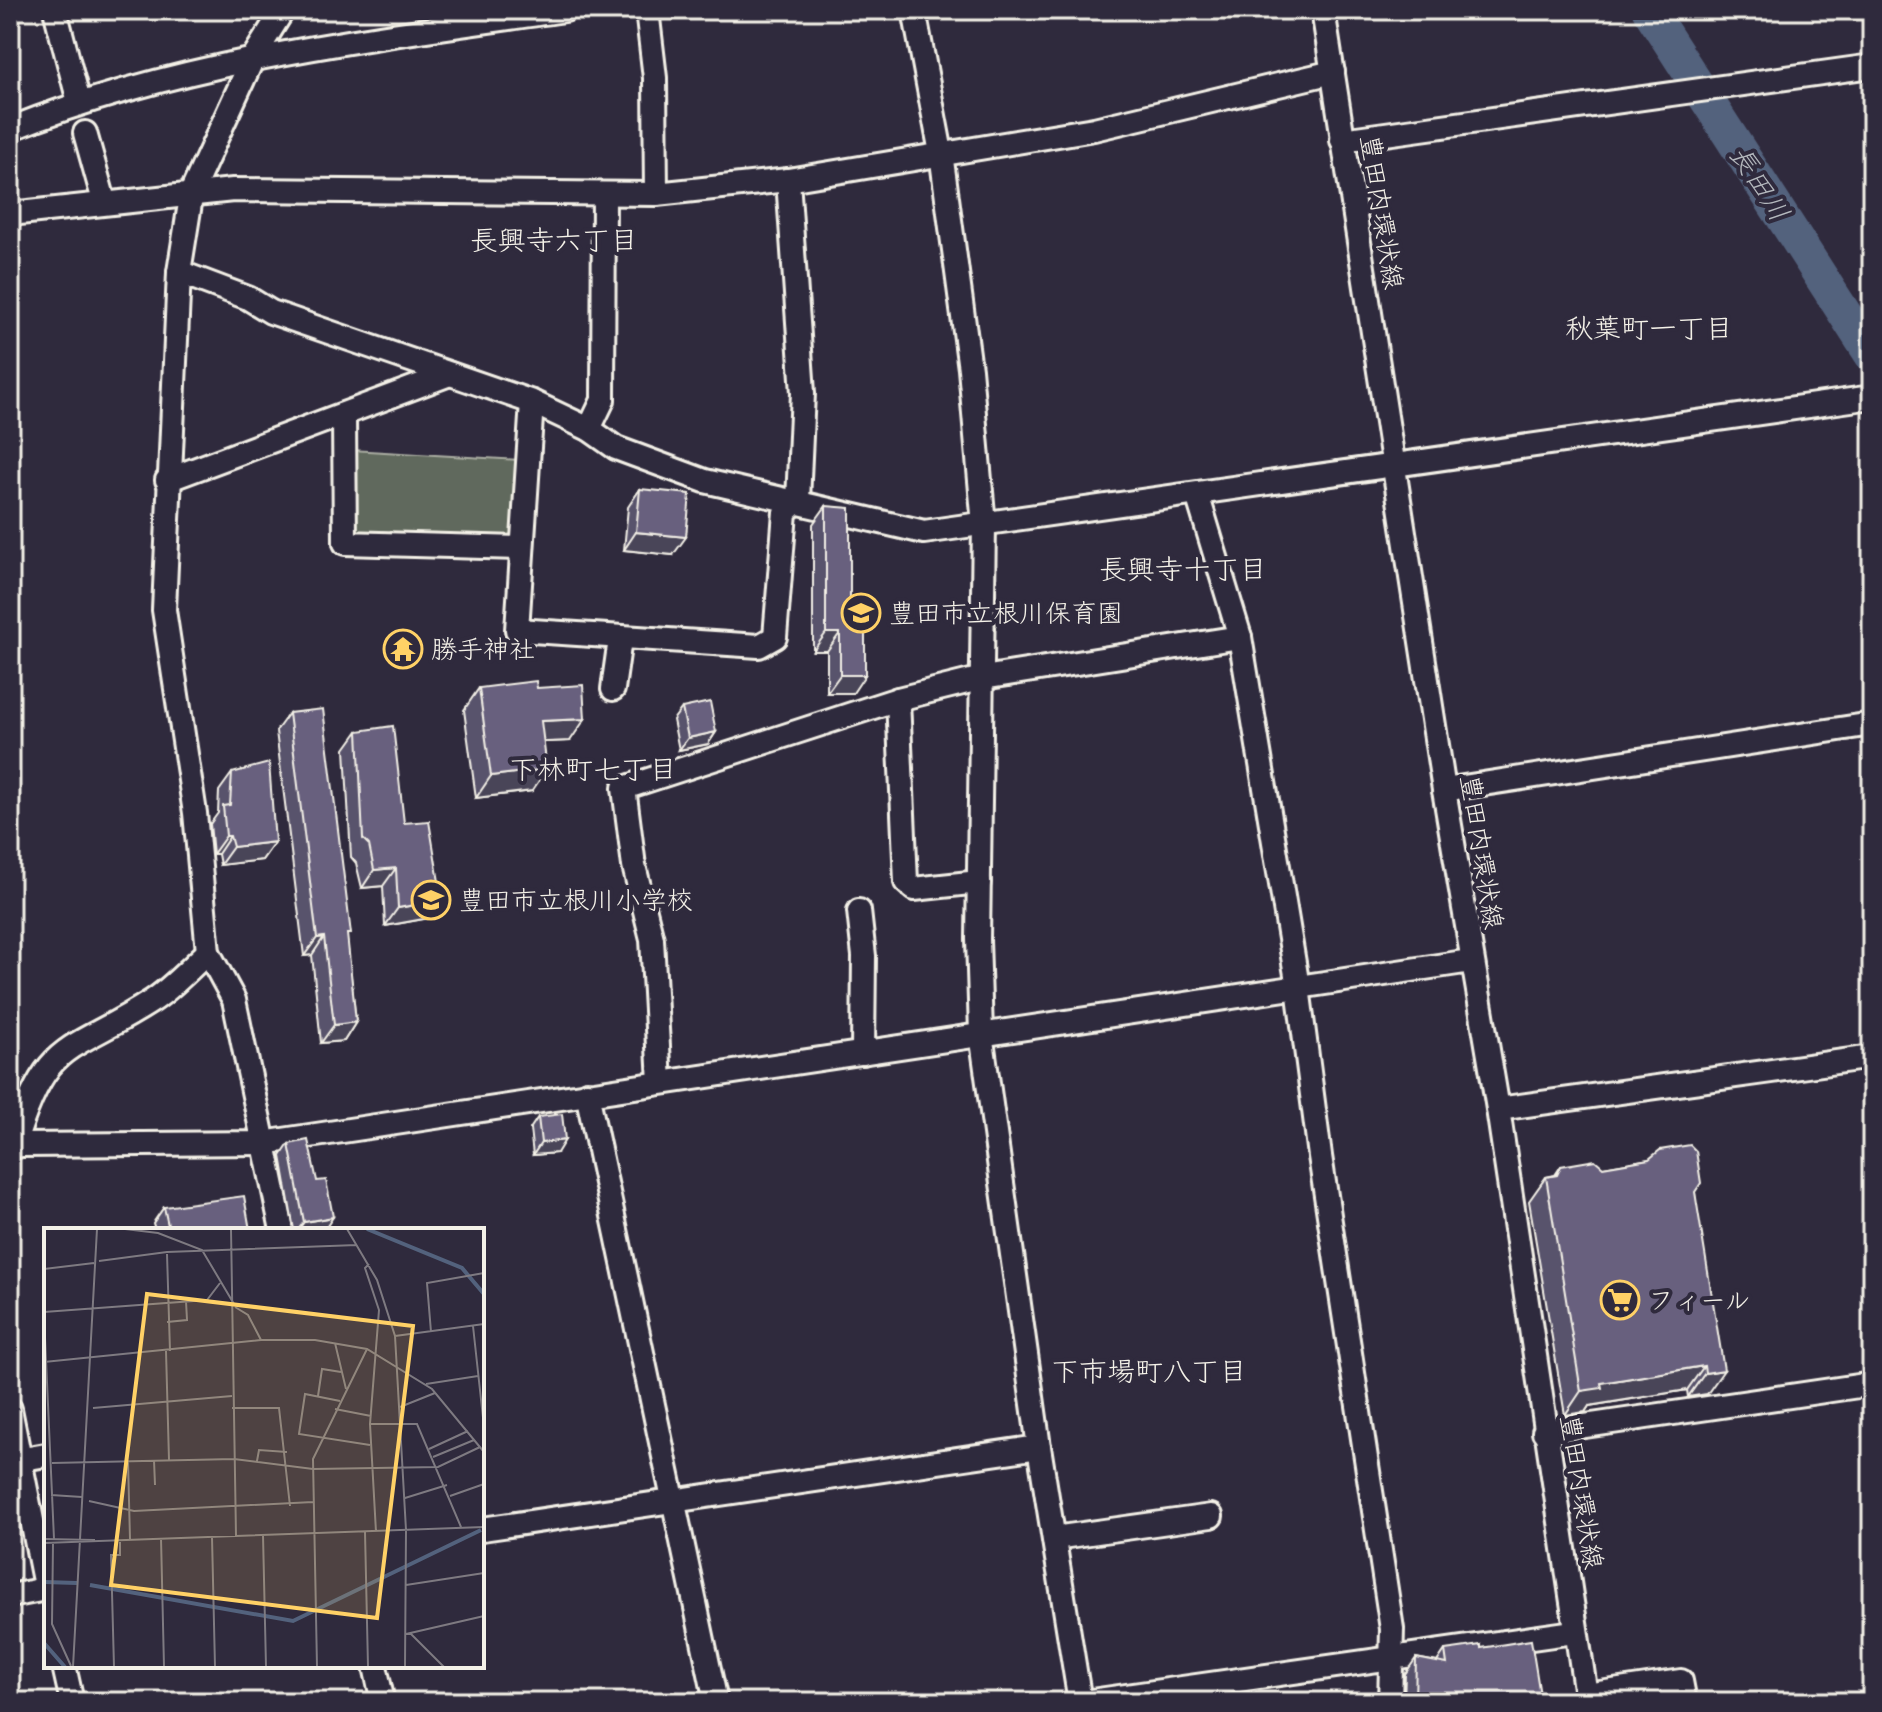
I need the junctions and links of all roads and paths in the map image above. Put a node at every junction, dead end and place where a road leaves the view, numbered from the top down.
1 (55, 10) edge
2 (283, 10) edge
3 (565, 10) edge
4 (647, 10) edge
5 (914, 10) edge
6 (1323, 10) edge
7 (522, 13) edge
8 (253, 58) junction
9 (1872, 66) edge
10 (1333, 72) junction
11 (79, 102) junction
12 (10, 129) edge
13 (85, 133) dead end
14 (1342, 140) junction
15 (941, 153) junction
16 (788, 180) junction
17 (192, 191) junction
18 (604, 194) junction
19 (656, 194) junction
20 (104, 201) junction
21 (10, 214) edge
22 (179, 272) junction
23 (450, 374) junction
24 (1872, 397) edge
25 (532, 402) junction
26 (344, 416) junction
27 (589, 429) junction
28 (1393, 466) junction
29 (167, 480) junction
30 (1197, 494) junction
31 (798, 500) junction
32 (984, 525) junction
33 (521, 548) junction
34 (1240, 637) junction
35 (620, 639) junction
36 (983, 678) junction
37 (613, 689) dead end
38 (898, 699) junction
39 (1872, 724) edge
40 (1444, 790) junction
41 (979, 882) junction
42 (859, 911) dead end
43 (208, 952) junction
44 (1471, 961) junction
45 (1298, 987) junction
46 (981, 1033) junction
47 (863, 1053) junction
48 (1872, 1057) edge
49 (660, 1082) junction
50 (587, 1093) junction
51 (1498, 1109) junction
52 (263, 1143) junction
53 (12, 1147) edge
54 (282, 1228) edge
55 (1872, 1384) edge
56 (10, 1409) edge
57 (1544, 1432) junction
58 (1039, 1447) junction
59 (44, 1455) edge
60 (18, 1460) junction
61 (671, 1499) junction
62 (1211, 1516) dead end
63 (484, 1529) edge
64 (1054, 1538) junction
65 (44, 1581) edge
66 (44, 1590) edge
67 (10, 1596) edge
68 (1574, 1632) junction
69 (1393, 1657) junction
70 (64, 1668) edge
71 (375, 1668) edge
72 (1586, 1699) edge
73 (72, 1702) edge
74 (383, 1702) edge
75 (716, 1702) edge
76 (1082, 1702) edge
77 (1390, 1702) edge
78 (1685, 1702) edge

1 - 11 street
2 - 8 street
3 - 7 street
4 - 19 street
5 - 15 street
6 - 10 street, 豊田内環状線
7 - 8 street
8 - 11 street
8 - 17 street
9 - 14 street
10 - 14 street, 豊田内環状線
10 - 15 street
11 - 12 street
13 - 20 street
14 - 28 street, 豊田内環状線
15 - 16 street
15 - 32 street
16 - 19 street
16 - 31 street
17 - 18 street
17 - 20 street
17 - 22 street
18 - 19 street
18 - 27 street
20 - 21 street
22 - 23 street
22 - 29 street
23 - 25 street
23 - 26 street
24 - 28 street
25 - 27 street
25 - 33 street
26 - 29 street
26 - 33 street
27 - 31 street
28 - 30 street
28 - 40 street, 豊田内環状線
29 - 43 street
30 - 32 street
30 - 34 street
31 - 32 street
31 - 35 street
32 - 36 street
33 - 35 street
34 - 36 street
34 - 45 street
35 - 37 street
36 - 38 street
36 - 41 street
38 - 41 street
38 - 49 street
39 - 40 street
40 - 44 street, 豊田内環状線
41 - 46 street
42 - 47 street
43 - 52 street
43 - 53 street
44 - 45 street
44 - 51 street, 豊田内環状線
45 - 46 street
45 - 69 street
46 - 47 street
46 - 58 street
47 - 49 street
48 - 51 street
49 - 50 street
50 - 52 street
50 - 61 street
51 - 57 street, 豊田内環状線
52 - 53 street
52 - 54 street
55 - 57 street
56 - 60 street
57 - 68 street, 豊田内環状線
58 - 61 street
58 - 64 street
59 - 60 street
60 - 65 street
61 - 63 street
61 - 75 street
62 - 64 street
64 - 76 street
66 - 67 street
68 - 69 street
68 - 72 street, 豊田内環状線
69 - 76 street
69 - 77 street
70 - 73 street
71 - 74 street
72 - 78 street

